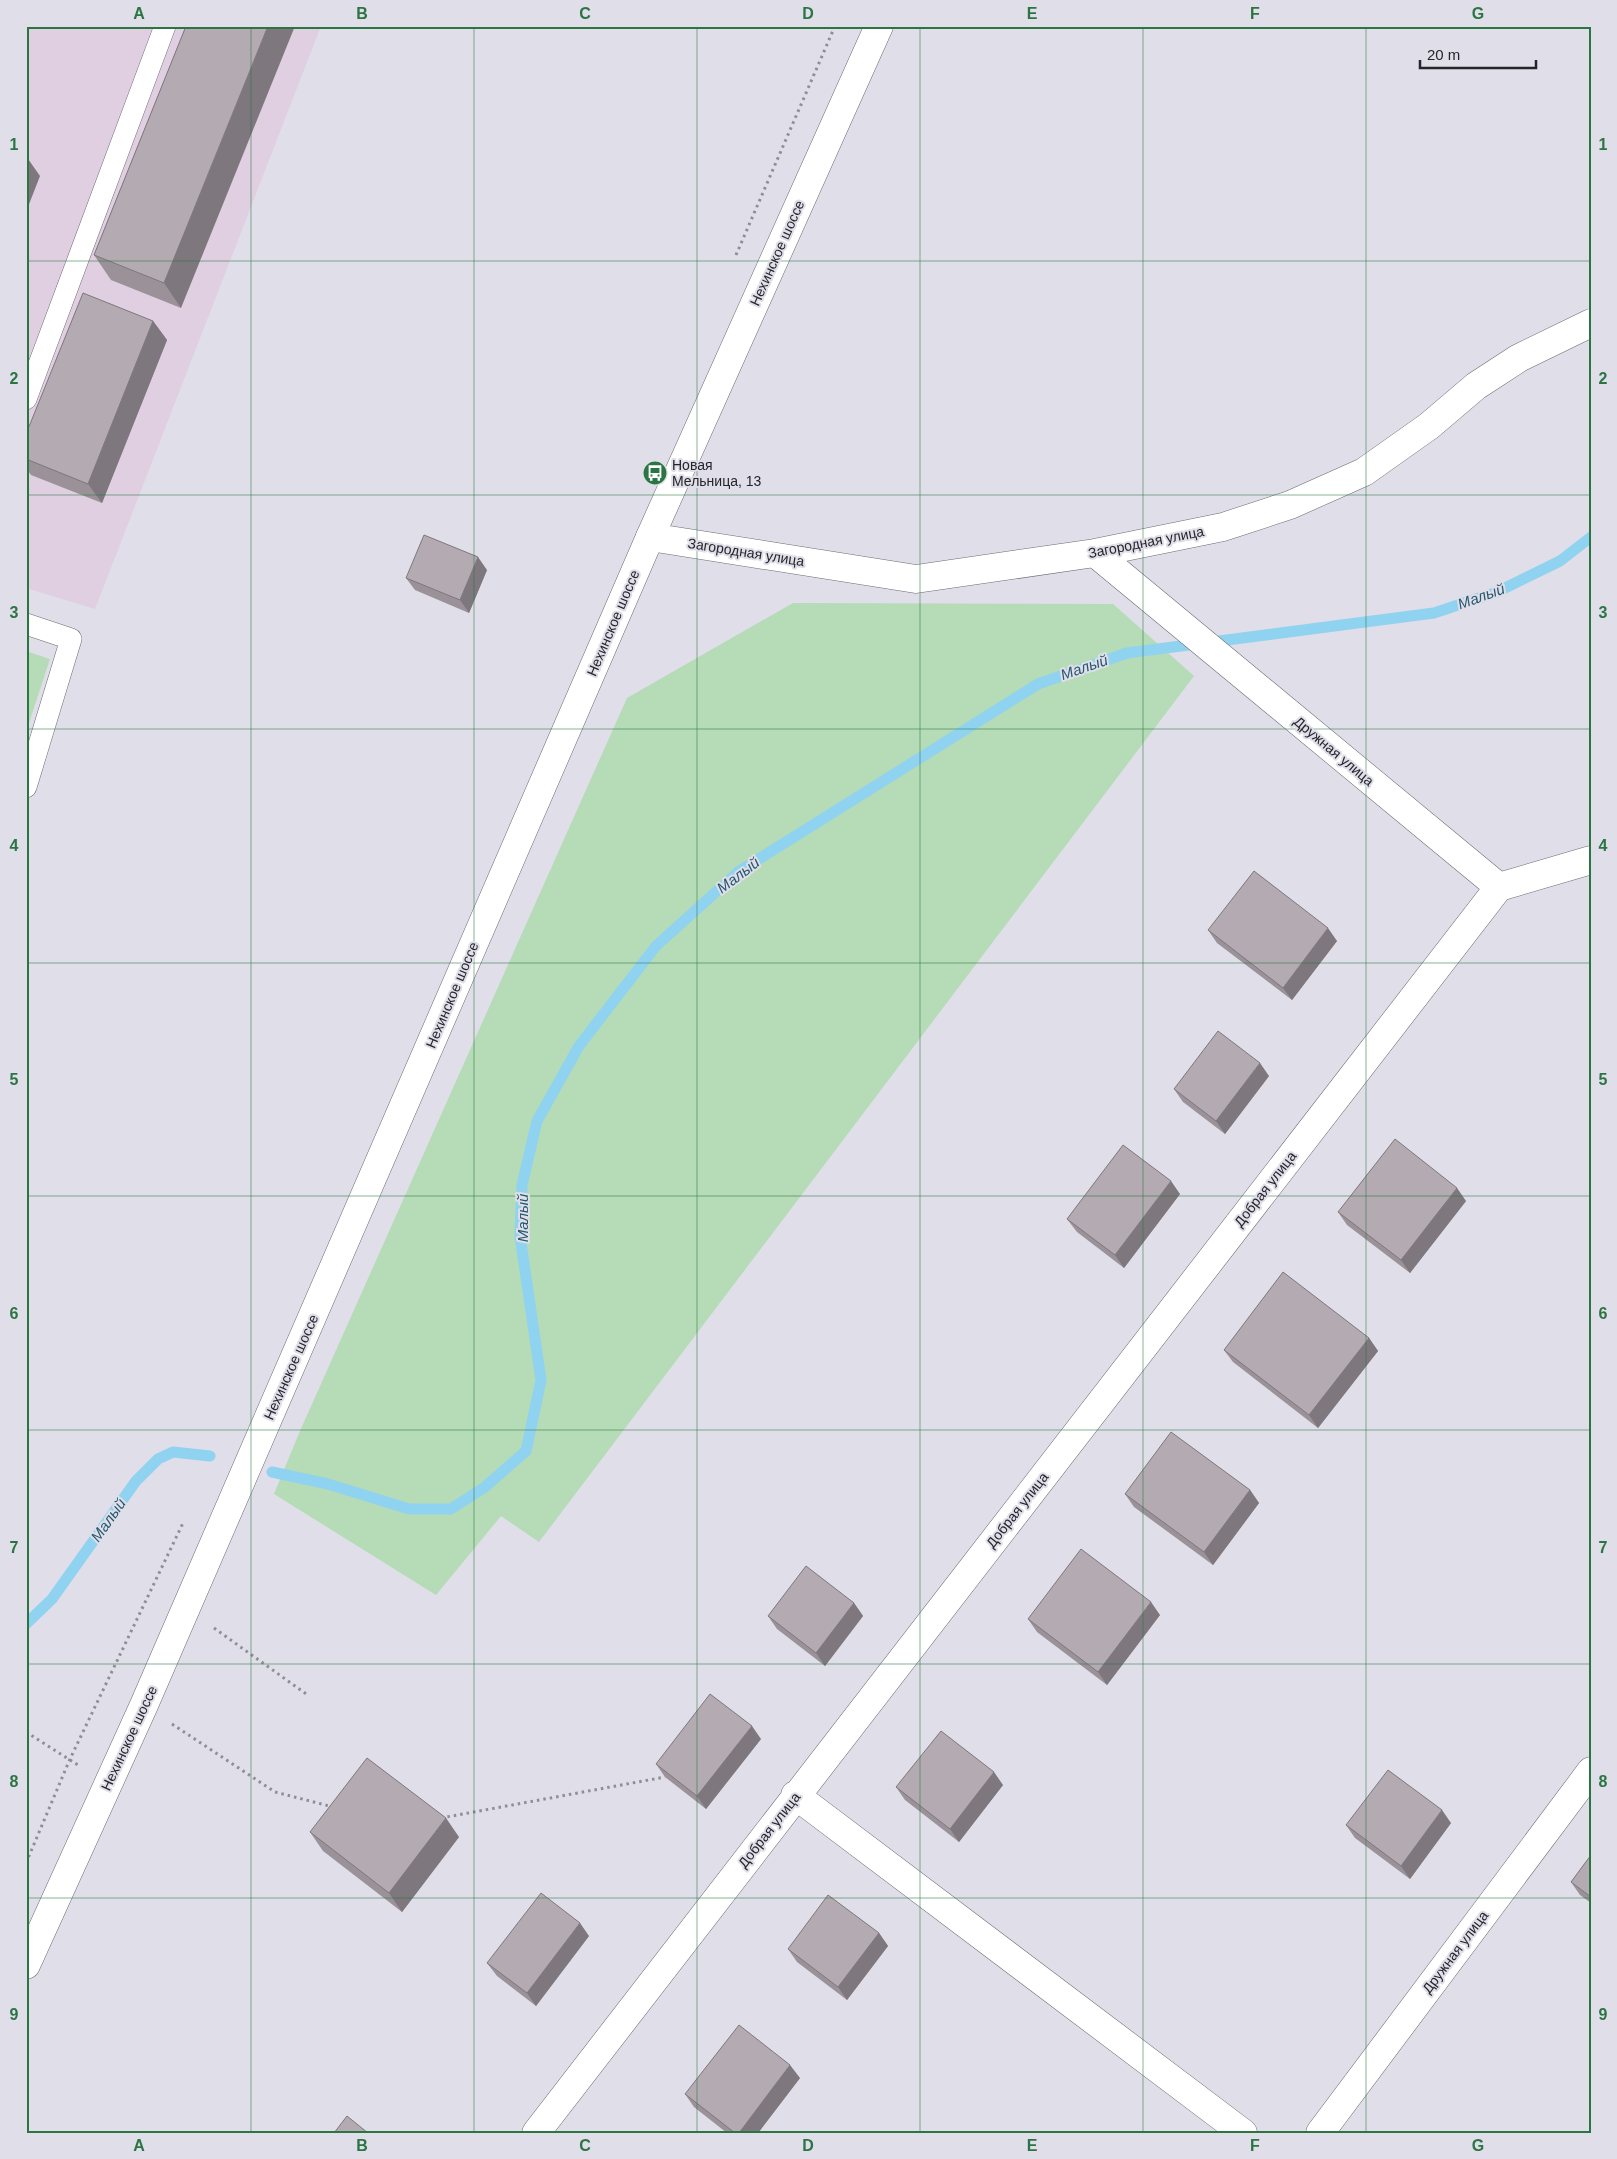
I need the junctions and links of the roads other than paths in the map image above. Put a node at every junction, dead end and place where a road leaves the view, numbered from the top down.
1 (165, 26) edge
2 (879, 26) edge
3 (1591, 323) edge
4 (26, 399) edge
5 (650, 537) junction
6 (1095, 553) junction
7 (26, 624) edge
8 (26, 787) edge
9 (1591, 860) edge
10 (1499, 888) junction
11 (1591, 1771) edge
12 (795, 1795) junction
13 (26, 1964) edge
14 (536, 2133) edge
15 (1242, 2133) edge
16 (1320, 2133) edge

1 - 4 lane
2 - 5 street, Нехинское шоссе
3 - 6 street, Загородная улица
5 - 6 street, Загородная улица
5 - 13 street, Нехинское шоссе
6 - 10 street, Дружная улица
7 - 8 lane
9 - 10 street
10 - 12 street, Добрая улица
11 - 16 street, Дружная улица
12 - 14 street, Добрая улица
12 - 15 street

